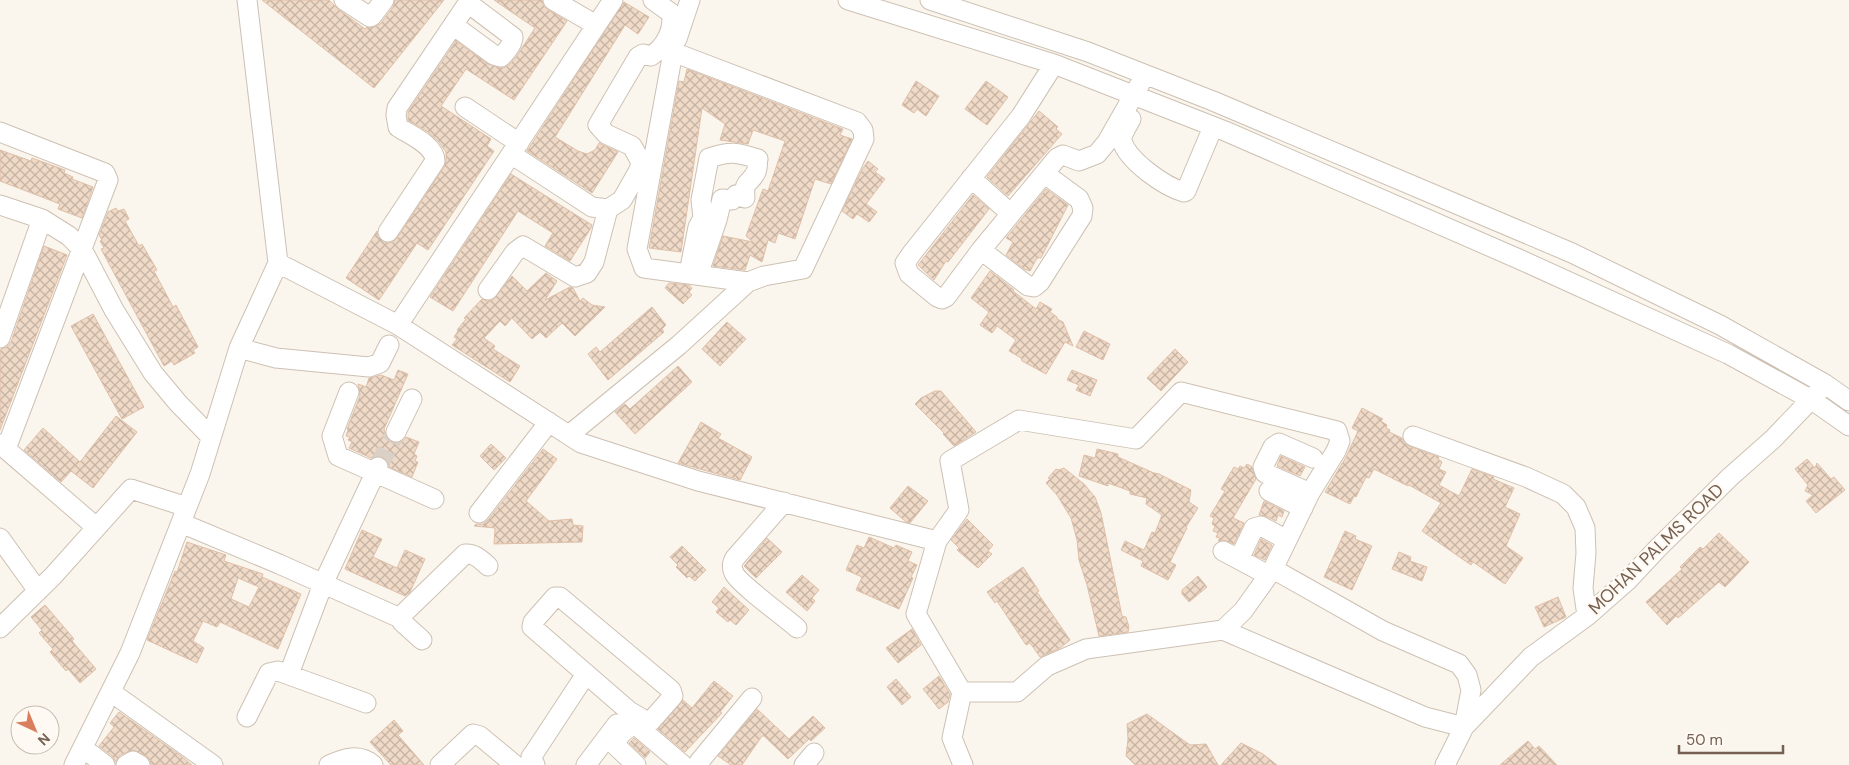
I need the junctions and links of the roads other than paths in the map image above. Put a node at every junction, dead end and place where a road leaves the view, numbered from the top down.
1 (247, 0) edge
2 (344, 0) edge
3 (384, 0) edge
4 (553, 0) edge
5 (613, 0) edge
6 (653, 0) edge
7 (690, 0) edge
8 (848, 0) edge
9 (930, 0) edge
10 (469, 2) edge
11 (959, 9) junction
12 (453, 25) junction
13 (596, 25) junction
14 (950, 32) junction
15 (673, 52) junction
16 (1054, 64) junction
17 (1145, 74) junction
18 (1138, 97) junction
19 (465, 107) dead end
20 (1234, 110) junction
21 (1219, 129) junction
22 (0, 132) edge
23 (515, 148) junction
24 (1045, 174) junction
25 (971, 178) junction
26 (0, 205) edge
27 (608, 209) junction
28 (1011, 214) junction
29 (42, 219) junction
30 (388, 232) dead end
31 (1532, 236) junction
32 (82, 249) junction
33 (981, 250) junction
34 (1520, 260) junction
35 (278, 264) junction
36 (693, 274) junction
37 (748, 282) junction
38 (488, 290) dead end
39 (398, 325) junction
40 (0, 338) edge
41 (389, 345) dead end
42 (239, 348) junction
43 (1825, 384) junction
44 (349, 392) dead end
45 (412, 399) dead end
46 (1812, 400) junction
47 (1849, 401) edge
48 (549, 422) junction
49 (1849, 426) edge
50 (396, 432) tunnel mouth
51 (569, 435) junction
52 (1413, 436) dead end
53 (211, 437) junction
54 (3, 446) edge
55 (377, 470) junction
56 (1269, 491) dead end
57 (1305, 497) junction
58 (434, 499) dead end
59 (784, 502) junction
60 (479, 513) dead end
61 (184, 515) junction
62 (96, 527) junction
63 (0, 538) edge
64 (1287, 540) junction
65 (937, 541) junction
66 (488, 566) dead end
67 (1270, 572) junction
68 (323, 584) junction
69 (38, 591) junction
70 (1587, 616) junction
71 (400, 618) junction
72 (0, 627) edge
73 (797, 628) dead end
74 (1223, 630) junction
75 (422, 640) dead end
76 (289, 674) junction
77 (586, 674) junction
78 (111, 692) junction
79 (962, 692) junction
80 (752, 698) dead end
81 (366, 703) dead end
82 (629, 711) junction
83 (247, 717) dead end
84 (1464, 727) junction
85 (87, 761) edge
86 (695, 764) edge
87 (126, 765) edge
88 (140, 765) edge
89 (213, 765) edge
90 (329, 765) edge
91 (373, 765) edge
92 (440, 765) edge
93 (515, 765) edge
94 (535, 765) edge
95 (586, 765) edge
96 (636, 765) edge
97 (963, 765) edge
98 (1444, 765) edge

1 - 35 street
2 - 3 street
4 - 13 street
5 - 13 street
6 - 27 street
7 - 15 street
8 - 14 street
9 - 11 street
10 - 12 street
10 - 12 street
11 - 14 street
11 - 17 street
12 - 30 street
13 - 23 street
14 - 16 street
15 - 36 street
15 - 37 street
16 - 18 street
16 - 25 street
17 - 18 street
17 - 20 street
18 - 21 street
18 - 21 street
18 - 24 street
19 - 23 street
20 - 21 street
20 - 31 street
21 - 34 street
22 - 32 street
23 - 27 street
23 - 39 street
24 - 28 street
24 - 33 street
25 - 28 street
25 - 33 street
26 - 29 street
27 - 38 street
28 - 33 street
29 - 32 street
29 - 40 street
31 - 34 street
31 - 43 street
32 - 53 street
32 - 54 street
34 - 46 street
35 - 39 street
35 - 42 street
36 - 36 street
36 - 37 street
37 - 51 street
39 - 48 street
41 - 42 street
42 - 53 street
43 - 46 street, MOHAN PALMS ROAD
43 - 47 street
44 - 55 street
45 - 50 street
46 - 49 street
46 - 70 street, MOHAN PALMS ROAD
48 - 51 street
48 - 60 street
51 - 59 street
52 - 70 street
53 - 61 street
54 - 62 street
55 - 58 street
55 - 68 street
56 - 57 street
57 - 57 street
57 - 64 street
57 - 65 street
59 - 65 street
59 - 73 street
61 - 62 street
61 - 68 street
61 - 78 street
62 - 69 street
63 - 69 street
64 - 67 street
64 - 67 street
65 - 79 street
66 - 71 street
67 - 74 street
67 - 84 street
68 - 71 street
68 - 76 street
69 - 72 street
70 - 84 street, MOHAN PALMS ROAD
71 - 75 street
74 - 79 street
74 - 84 street
76 - 81 street
76 - 83 street
77 - 82 street
77 - 82 street
77 - 94 street
78 - 85 street
78 - 89 street
79 - 97 street
80 - 86 street
82 - 95 street
84 - 98 street, MOHAN PALMS ROAD
86 - 96 street
87 - 88 street
90 - 91 street
92 - 93 street

